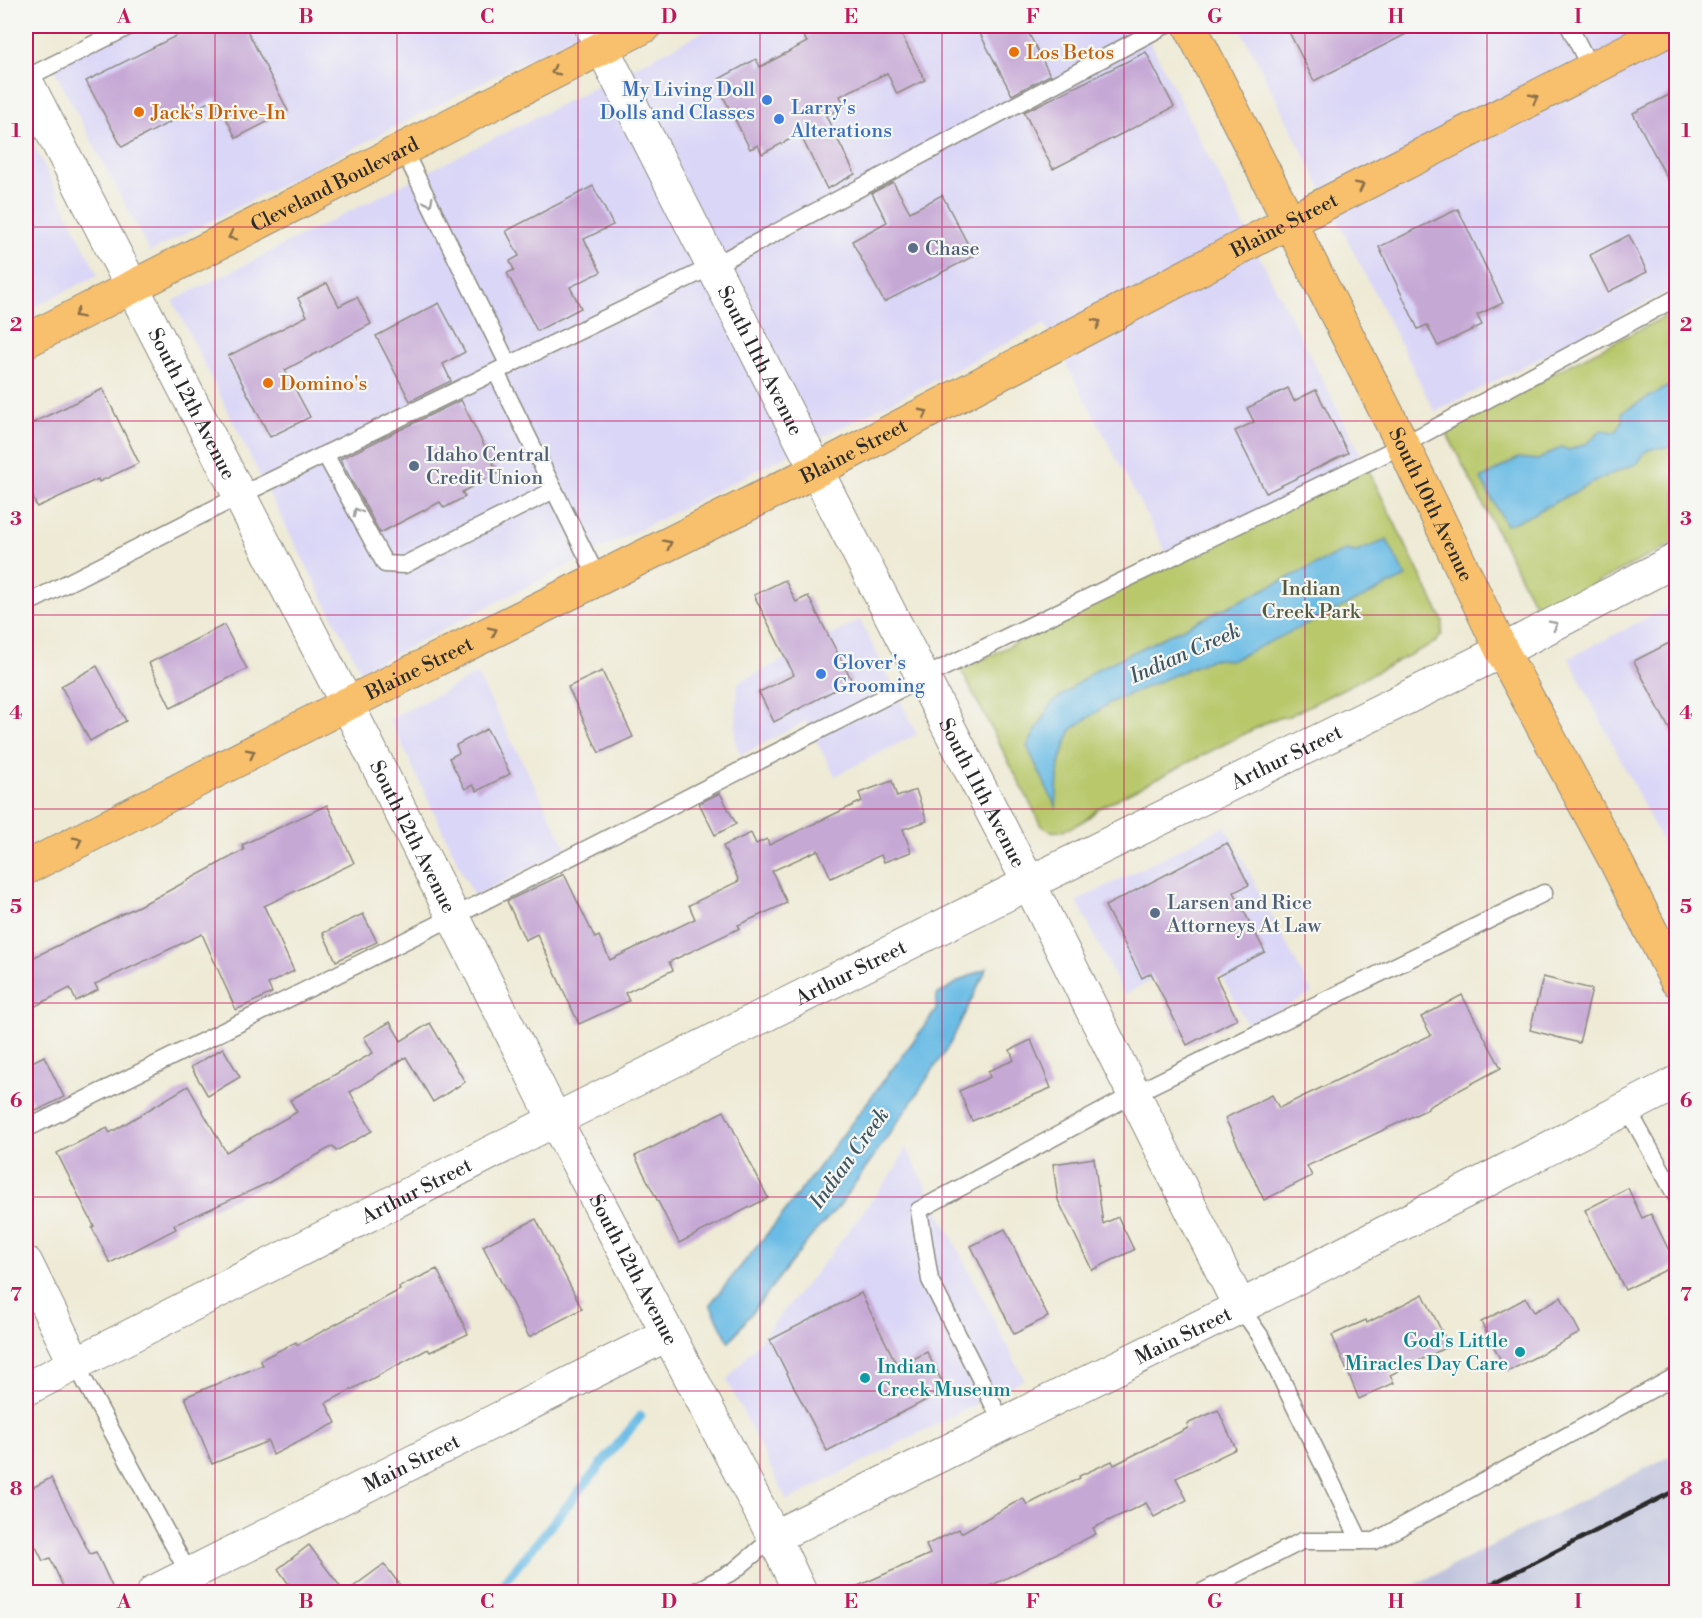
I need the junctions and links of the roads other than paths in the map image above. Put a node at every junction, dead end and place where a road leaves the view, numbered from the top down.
1 (130, 26) edge
2 (645, 26) edge
3 (1164, 26) edge
4 (1190, 26) edge
5 (1569, 26) edge
6 (1677, 26) edge
7 (597, 36) edge
8 (1591, 69) junction
9 (26, 79) edge
10 (403, 149) junction
11 (1289, 222) junction
12 (713, 266) junction
13 (131, 288) junction
14 (1677, 298) edge
15 (26, 341) edge
16 (503, 369) junction
17 (1403, 445) junction
18 (326, 454) junction
19 (817, 470) junction
20 (554, 490) junction
21 (239, 496) junction
22 (1677, 560) edge
23 (598, 579) junction
24 (26, 604) edge
25 (1502, 651) junction
26 (924, 677) junction
27 (347, 704) junction
28 (26, 868) edge
29 (1029, 883) junction
30 (1544, 893) dead end
31 (453, 917) junction
32 (1677, 980) edge
33 (1677, 1083) edge
34 (1134, 1094) junction
35 (1627, 1108) junction
36 (555, 1120) junction
37 (26, 1129) edge
38 (1677, 1196) edge
39 (26, 1263) edge
40 (1240, 1307) junction
41 (668, 1334) junction
42 (75, 1363) junction
43 (1677, 1376) edge
44 (26, 1389) edge
45 (1003, 1424) junction
46 (774, 1537) junction
47 (1360, 1541) junction
48 (189, 1574) junction
49 (154, 1593) edge
50 (694, 1593) edge
51 (800, 1593) edge
52 (1202, 1593) edge

1 - 9 lane
2 - 7 main road, Cleveland Boulevard
3 - 12 lane
4 - 11 main road, South 10th Avenue
5 - 8 lane
6 - 8 main road, Blaine Street
7 -> 10 main road, Cleveland Boulevard
7 - 12 street, South 11th Avenue
11 -> 8 main road, Blaine Street
9 - 13 street, South 12th Avenue
10 -> 13 main road, Cleveland Boulevard
10 -> 16 lane
11 - 17 main road, South 10th Avenue
19 -> 11 main road, Blaine Street
12 - 16 lane
12 - 19 street, South 11th Avenue
13 -> 15 main road, Cleveland Boulevard
13 - 21 street, South 12th Avenue
14 - 17 lane
16 - 18 lane
16 - 20 lane
17 - 25 main road, South 10th Avenue
17 - 26 lane
20 -> 18 lane
18 - 21 lane
23 -> 19 main road, Blaine Street
19 - 26 street, South 11th Avenue
20 - 23 lane
21 - 24 lane
21 - 27 street, South 12th Avenue
25 -> 22 street, Arthur Street
27 -> 23 main road, Blaine Street
25 - 29 street, Arthur Street
25 - 32 main road, South 10th Avenue
26 - 29 street, South 11th Avenue
26 - 31 lane
28 -> 27 main road, Blaine Street
27 - 31 street, South 12th Avenue
29 - 34 street, South 11th Avenue
29 - 36 street, Arthur Street
30 - 34 lane
31 - 36 street, South 12th Avenue
31 - 37 lane
33 - 35 street, Main Street
34 - 40 street, South 11th Avenue
34 - 45 lane
35 - 38 lane
35 - 40 street, Main Street
36 - 41 street, South 12th Avenue
36 - 42 street, Arthur Street
39 - 42 street
40 - 45 street, Main Street
40 - 47 lane
41 - 46 street, South 12th Avenue
41 - 48 street, Main Street
42 - 44 street, Arthur Street
42 - 48 lane
43 - 47 lane
45 - 46 street, Main Street
46 - 50 lane, Main Street
46 - 51 street, South 12th Avenue
47 - 52 lane
48 - 49 street, Main Street

